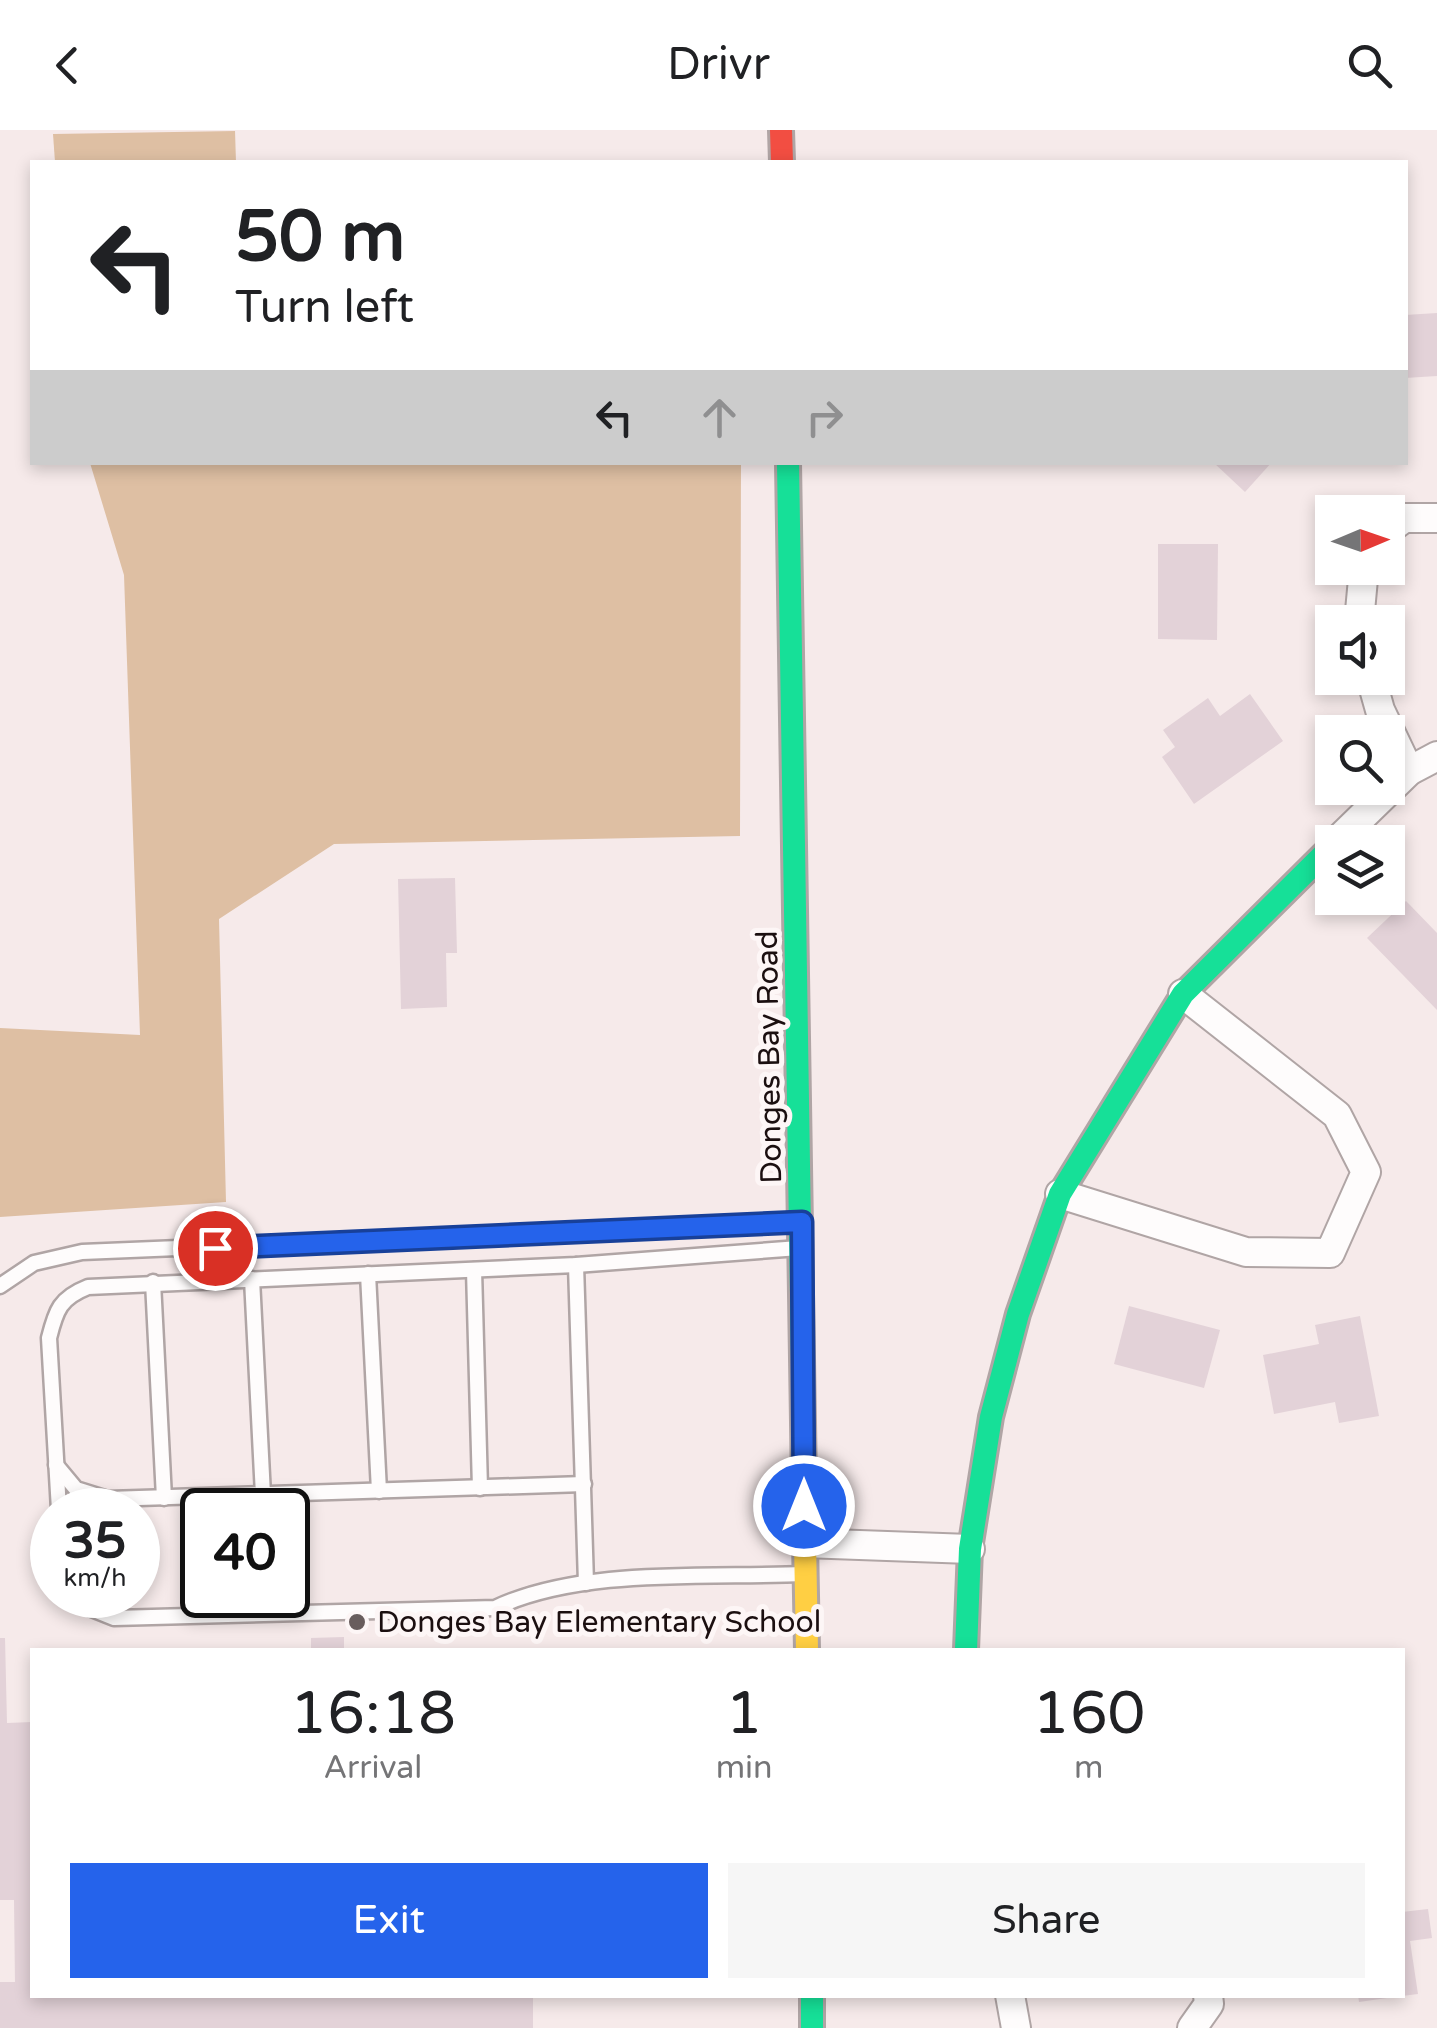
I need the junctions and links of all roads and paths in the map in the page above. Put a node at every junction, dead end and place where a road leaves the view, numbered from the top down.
1 (781, 130) edge
2 (782, 160) edge
3 (788, 465) edge
4 (1405, 518) edge
5 (1437, 518) edge
6 (1376, 695) edge
7 (1437, 756) edge
8 (1409, 771) junction
9 (1354, 825) edge
10 (1315, 863) edge
11 (1183, 994) junction
12 (1060, 1194) junction
13 (802, 1222) junction
14 (803, 1248) junction
15 (576, 1266) junction
16 (474, 1270) junction
17 (368, 1274) junction
18 (252, 1278) junction
19 (153, 1282) junction
20 (0, 1286) edge
21 (56, 1464) junction
22 (584, 1484) junction
23 (57, 1488) edge
24 (263, 1488) edge
25 (480, 1488) junction
26 (379, 1491) junction
27 (310, 1493) edge
28 (164, 1498) junction
29 (180, 1498) edge
30 (804, 1544) junction
31 (970, 1549) junction
32 (806, 1574) junction
33 (586, 1583) junction
34 (160, 1617) edge
35 (806, 1648) edge
36 (966, 1648) edge
37 (812, 1998) edge
38 (1011, 1998) edge
39 (1208, 1998) edge
40 (812, 2028) edge
41 (1016, 2028) edge
42 (1192, 2028) edge

1 - 2 street
3 - 13 street, Donges Bay Road
4 - 5 street
6 - 8 street
7 - 8 street
8 - 9 street
10 - 11 street
11 - 12 street
11 - 12 street
12 - 31 street
13 - 14 street, Donges Bay Road
13 - 20 lane
14 - 15 lane
14 - 30 street, Donges Bay Road
15 - 16 lane
15 - 22 lane
16 - 17 lane
16 - 25 lane
17 - 18 lane
17 - 26 lane
18 - 19 lane
18 - 24 lane
19 - 21 lane
19 - 28 lane
21 - 23 lane
21 - 28 lane
22 - 25 lane
22 - 33 lane
25 - 26 lane
26 - 27 lane
28 - 29 lane
30 - 31 street
30 - 32 street, Donges Bay Road
31 - 36 street
32 - 33 lane
32 - 35 street, Donges Bay Road
33 - 34 lane
37 - 40 street
38 - 41 street
39 - 42 street

